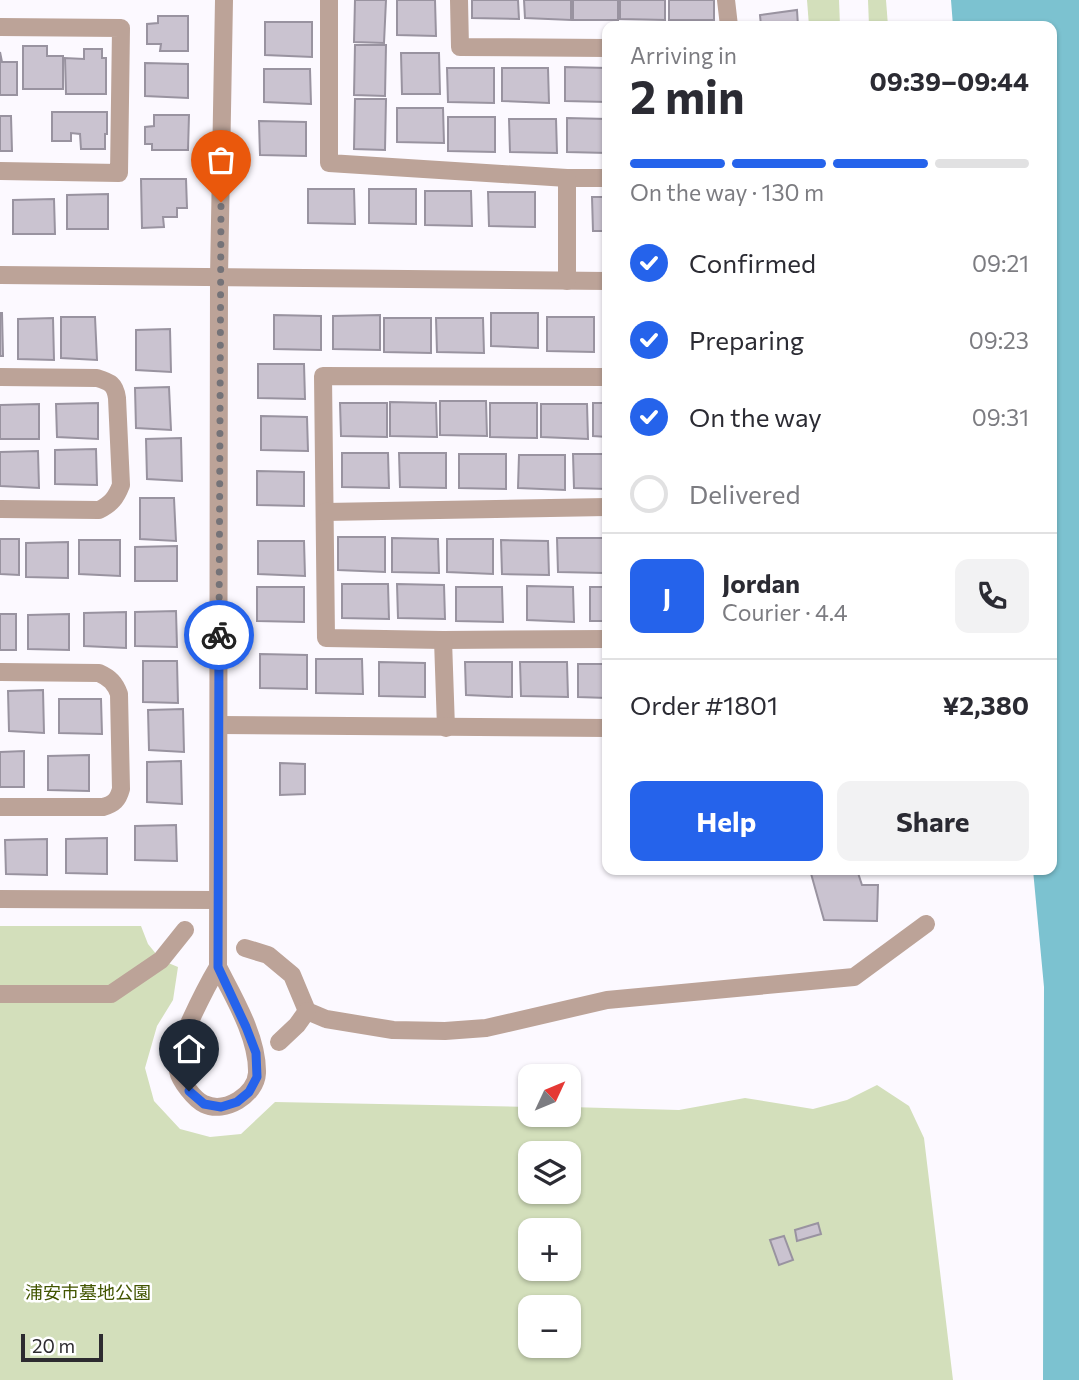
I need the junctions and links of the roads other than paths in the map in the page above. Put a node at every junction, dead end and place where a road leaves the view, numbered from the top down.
1 (223, 0) edge
2 (329, 0) edge
3 (459, 0) edge
4 (726, 0) edge
5 (728, 21) edge
6 (0, 27) edge
7 (602, 48) edge
8 (0, 171) edge
9 (567, 178) junction
10 (602, 178) edge
11 (0, 275) edge
12 (219, 277) junction
13 (567, 281) junction
14 (602, 281) edge
15 (0, 377) edge
16 (602, 377) edge
17 (602, 507) edge
18 (0, 509) edge
19 (325, 512) junction
20 (602, 639) edge
21 (443, 640) junction
22 (0, 672) edge
23 (219, 725) junction
24 (446, 727) junction
25 (602, 728) edge
26 (0, 807) edge
27 (0, 899) edge
28 (218, 900) junction
29 (926, 924) dead end
30 (185, 930) dead end
31 (245, 948) dead end
32 (218, 967) junction
33 (0, 994) edge
34 (307, 1011) junction
35 (279, 1042) dead end

1 - 12 street
2 - 9 street
3 - 7 street
4 - 5 street
6 - 8 street
9 - 10 street
9 - 13 street
11 - 12 street
12 - 13 street
12 - 23 street
13 - 14 street
15 - 18 street
16 - 19 street
17 - 19 street
19 - 21 street
20 - 21 street
21 - 24 street
22 - 26 street
23 - 24 street
23 - 28 street
24 - 25 street
27 - 28 street
28 - 32 street
29 - 34 street
30 - 33 street
31 - 34 street
32 - 32 street
34 - 35 street

